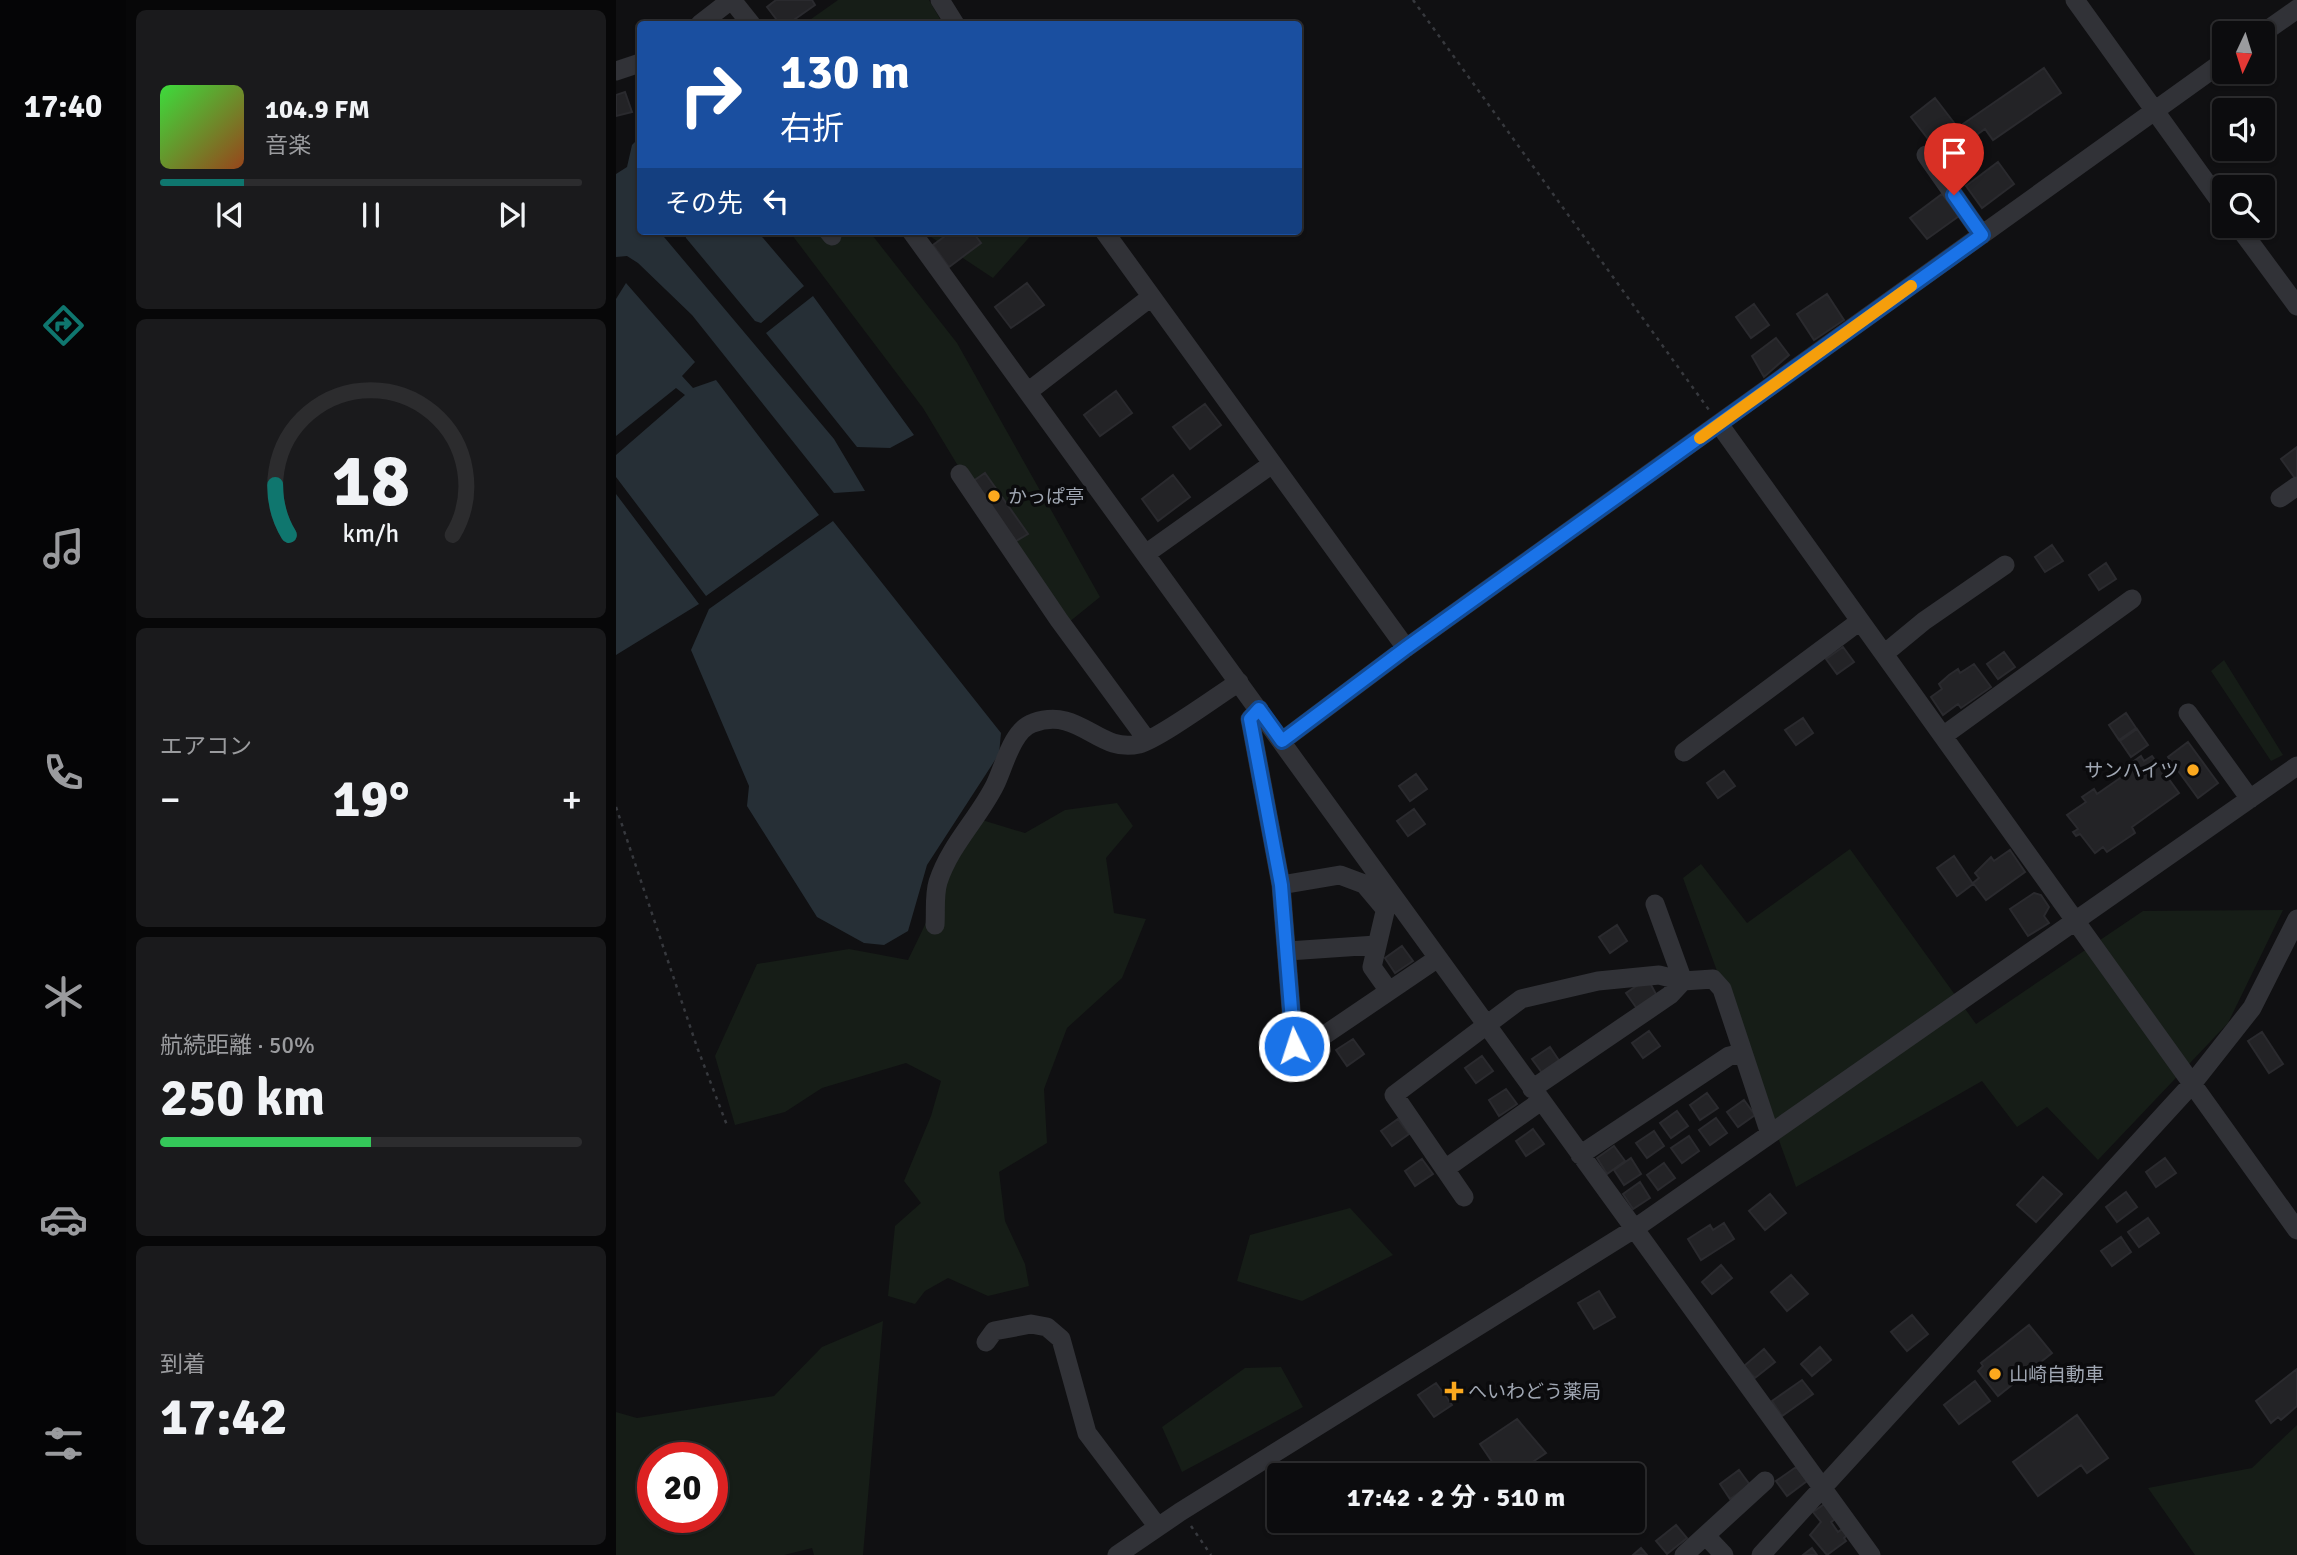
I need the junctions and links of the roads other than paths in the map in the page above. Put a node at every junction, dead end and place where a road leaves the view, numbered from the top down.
1 (732, 0) edge
2 (940, 0) edge
3 (2075, 0) edge
4 (2297, 9) edge
5 (704, 21) edge
6 (749, 21) edge
7 (953, 21) edge
8 (2275, 25) edge
9 (637, 64) edge
10 (2212, 70) edge
11 (616, 71) edge
12 (2154, 111) junction
13 (1926, 155) dead end
14 (2212, 191) edge
15 (914, 235) edge
16 (1107, 235) edge
17 (1982, 235) junction
18 (2247, 238) edge
19 (1151, 297) junction
20 (2297, 306) edge
21 (1029, 391) junction
22 (1719, 424) junction
23 (1272, 464) junction
24 (960, 474) dead end
25 (2297, 486) edge
26 (2280, 498) dead end
27 (1147, 553) junction
28 (2005, 565) dead end
29 (2132, 599) dead end
30 (1860, 621) junction
31 (1406, 648) junction
32 (1884, 654) junction
33 (1239, 682) junction
34 (1259, 709) junction
35 (2188, 713) dead end
36 (1943, 736) junction
37 (1147, 740) junction
38 (1282, 741) junction
39 (1684, 752) dead end
40 (2297, 766) edge
41 (2250, 799) junction
42 (1281, 885) junction
43 (1387, 900) junction
44 (1655, 904) dead end
45 (2297, 919) edge
46 (2076, 921) junction
47 (935, 925) dead end
48 (1376, 945) junction
49 (1288, 951) junction
50 (1438, 958) junction
51 (1683, 981) junction
52 (1389, 991) junction
53 (1486, 1024) junction
54 (1742, 1053) junction
55 (2192, 1084) junction
56 (1537, 1095) junction
57 (1770, 1134) junction
58 (1580, 1155) junction
59 (1445, 1169) junction
60 (1464, 1197) dead end
61 (1634, 1229) junction
62 (2297, 1230) edge
63 (986, 1342) dead end
64 (1765, 1480) dead end
65 (1822, 1489) junction
66 (1158, 1527) junction
67 (1706, 1536) junction
68 (1117, 1555) edge
69 (1684, 1555) edge
70 (1724, 1555) edge
71 (1761, 1555) edge
72 (1871, 1555) edge

1 - 5 street
1 - 6 street
2 - 7 street
3 - 12 street
4 - 8 street
9 - 11 street
10 - 12 street
12 - 14 street
12 - 17 street
13 - 17 street
15 - 21 street
16 - 19 street
17 - 22 street
18 - 20 street
19 - 21 street
19 - 23 street
21 - 27 street
22 - 30 street
22 - 31 street
23 - 27 street
23 - 31 street
24 - 37 street
25 - 26 street
27 - 33 street
28 - 32 street
29 - 36 street
30 - 32 street
30 - 39 street
31 - 38 street
32 - 36 street
33 - 34 street
33 - 37 street
34 - 38 street
34 - 42 street
35 - 41 street
36 - 46 street
37 - 47 street
38 - 43 street
40 - 41 street
41 - 46 street
42 - 43 street
42 - 49 street
43 - 48 street
43 - 50 street
44 - 51 street
45 - 55 street
46 - 55 street
46 - 57 street
48 - 49 street
48 - 52 street
49 - 52 street
50 - 52 street
50 - 53 street
51 - 53 street
51 - 54 street
51 - 56 street
53 - 56 street
53 - 59 street
54 - 57 street
54 - 58 street
55 - 62 street
55 - 65 street
56 - 58 street
56 - 59 street
57 - 61 street
58 - 61 street
59 - 60 street
61 - 65 street
61 - 66 street
63 - 66 street
64 - 67 street
65 - 71 street
65 - 72 street
66 - 68 street
67 - 69 street
67 - 70 street

